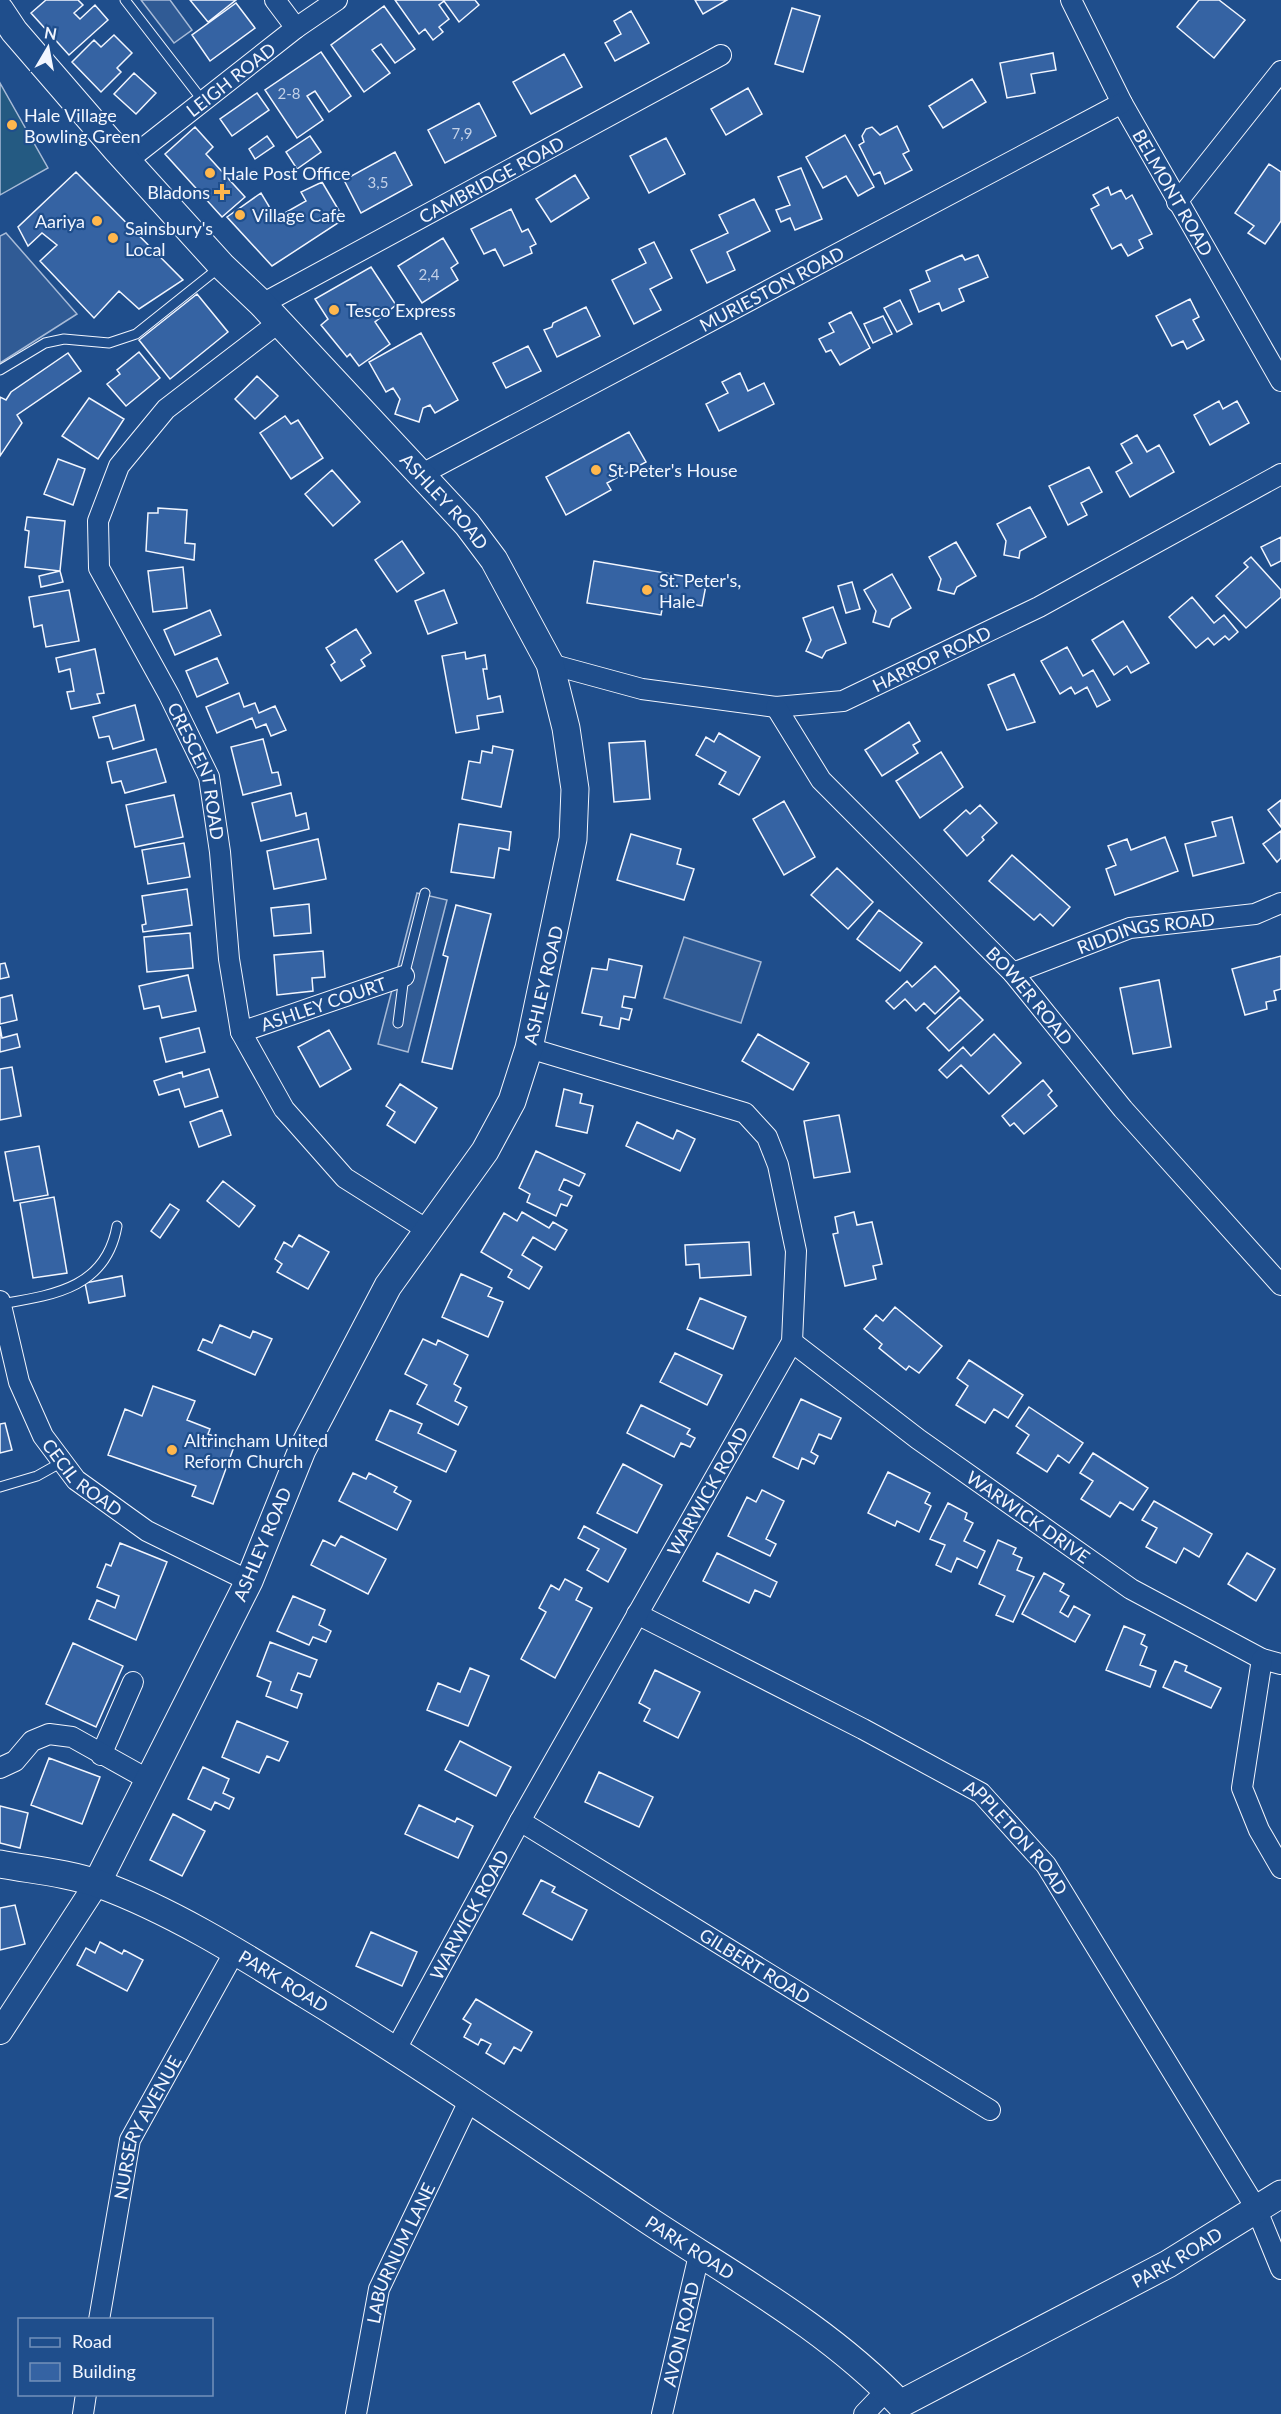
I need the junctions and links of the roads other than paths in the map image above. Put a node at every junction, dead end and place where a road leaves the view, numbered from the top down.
1 (125, 0) edge
2 (274, 0) edge
3 (337, 0) edge
4 (1071, 0) edge
5 (7, 25) edge
6 (296, 28) junction
7 (721, 55) dead end
8 (1281, 71) edge
9 (203, 101) junction
10 (1122, 103) junction
11 (127, 161) junction
12 (1177, 202) junction
13 (222, 266) junction
14 (270, 313) junction
15 (0, 370) edge
16 (1281, 381) edge
17 (1281, 474) edge
18 (420, 475) junction
19 (550, 664) junction
20 (776, 707) junction
21 (425, 893) dead end
22 (1281, 903) edge
23 (1013, 973) junction
24 (404, 976) junction
25 (398, 1023) dead end
26 (241, 1032) junction
27 (529, 1048) junction
28 (117, 1226) dead end
29 (429, 1230) junction
30 (1281, 1285) edge
31 (0, 1303) edge
32 (3, 1326) edge
33 (792, 1342) junction
34 (62, 1462) junction
35 (0, 1487) edge
36 (249, 1581) junction
37 (637, 1614) junction
38 (1272, 1661) edge
39 (133, 1682) dead end
40 (101, 1755) junction
41 (0, 1768) edge
42 (149, 1780) junction
43 (519, 1821) junction
44 (0, 1864) edge
45 (1281, 1868) edge
46 (97, 1884) junction
47 (235, 1951) junction
48 (0, 2032) edge
49 (396, 2049) junction
50 (470, 2099) junction
51 (990, 2110) dead end
52 (1281, 2194) edge
53 (1256, 2208) junction
54 (699, 2254) junction
55 (1281, 2269) edge
56 (99, 2318) edge
57 (87, 2396) edge
58 (899, 2402) edge
59 (83, 2414) edge
60 (356, 2414) edge
61 (662, 2414) edge
62 (864, 2414) edge

1 - 9 lane
2 - 6 street
3 - 6 street, LEIGH ROAD
4 - 10 street, BELMONT ROAD
5 - 11 main road, ASHLEY ROAD
6 - 9 street, LEIGH ROAD
7 - 14 street, CAMBRIDGE ROAD
8 - 12 street
9 - 11 street, LEIGH ROAD
10 - 12 street, BELMONT ROAD
10 - 18 street, MURIESTON ROAD
11 - 13 main road, ASHLEY ROAD
12 - 16 street, BELMONT ROAD
13 - 14 main road, ASHLEY ROAD
13 - 15 lane
14 - 18 main road, ASHLEY ROAD
14 - 26 street, CRESCENT ROAD
17 - 20 street, HARROP ROAD
18 - 19 main road, ASHLEY ROAD
19 - 20 street, HARROP ROAD
19 - 27 main road, ASHLEY ROAD
20 - 23 street, BOWER ROAD
21 - 24 lane
22 - 23 street, RIDDINGS ROAD
23 - 30 street, BOWER ROAD
24 - 25 lane
24 - 26 street, ASHLEY COURT
26 - 29 street, CRESCENT ROAD
27 - 29 main road, ASHLEY ROAD
27 - 33 street, WARWICK ROAD
28 - 31 lane
29 - 36 main road, ASHLEY ROAD
31 - 32 street, CECIL ROAD
32 - 34 street, CECIL ROAD
33 - 37 street, WARWICK ROAD
33 - 38 street, WARWICK DRIVE
34 - 35 lane
34 - 36 street, CECIL ROAD
36 - 42 main road, ASHLEY ROAD
37 - 43 street, WARWICK ROAD
37 - 53 street, APPLETON ROAD
38 - 45 street
39 - 40 street
40 - 41 street
40 - 42 street
42 - 46 main road, ASHLEY ROAD
43 - 49 street, WARWICK ROAD
43 - 51 street, GILBERT ROAD
44 - 46 main road, PARK ROAD
46 - 47 main road, PARK ROAD
46 - 48 street, ASHLEY ROAD
47 - 49 main road, PARK ROAD
47 - 56 street, NURSERY AVENUE
49 - 50 main road, PARK ROAD
50 - 54 main road, PARK ROAD
50 - 60 street, LABURNUM LANE
52 - 53 main road, PARK ROAD
53 - 55 street, APPLETON ROAD
53 - 58 main road, PARK ROAD
54 - 58 main road, PARK ROAD
54 - 61 street, AVON ROAD
57 - 59 street
58 - 62 street

